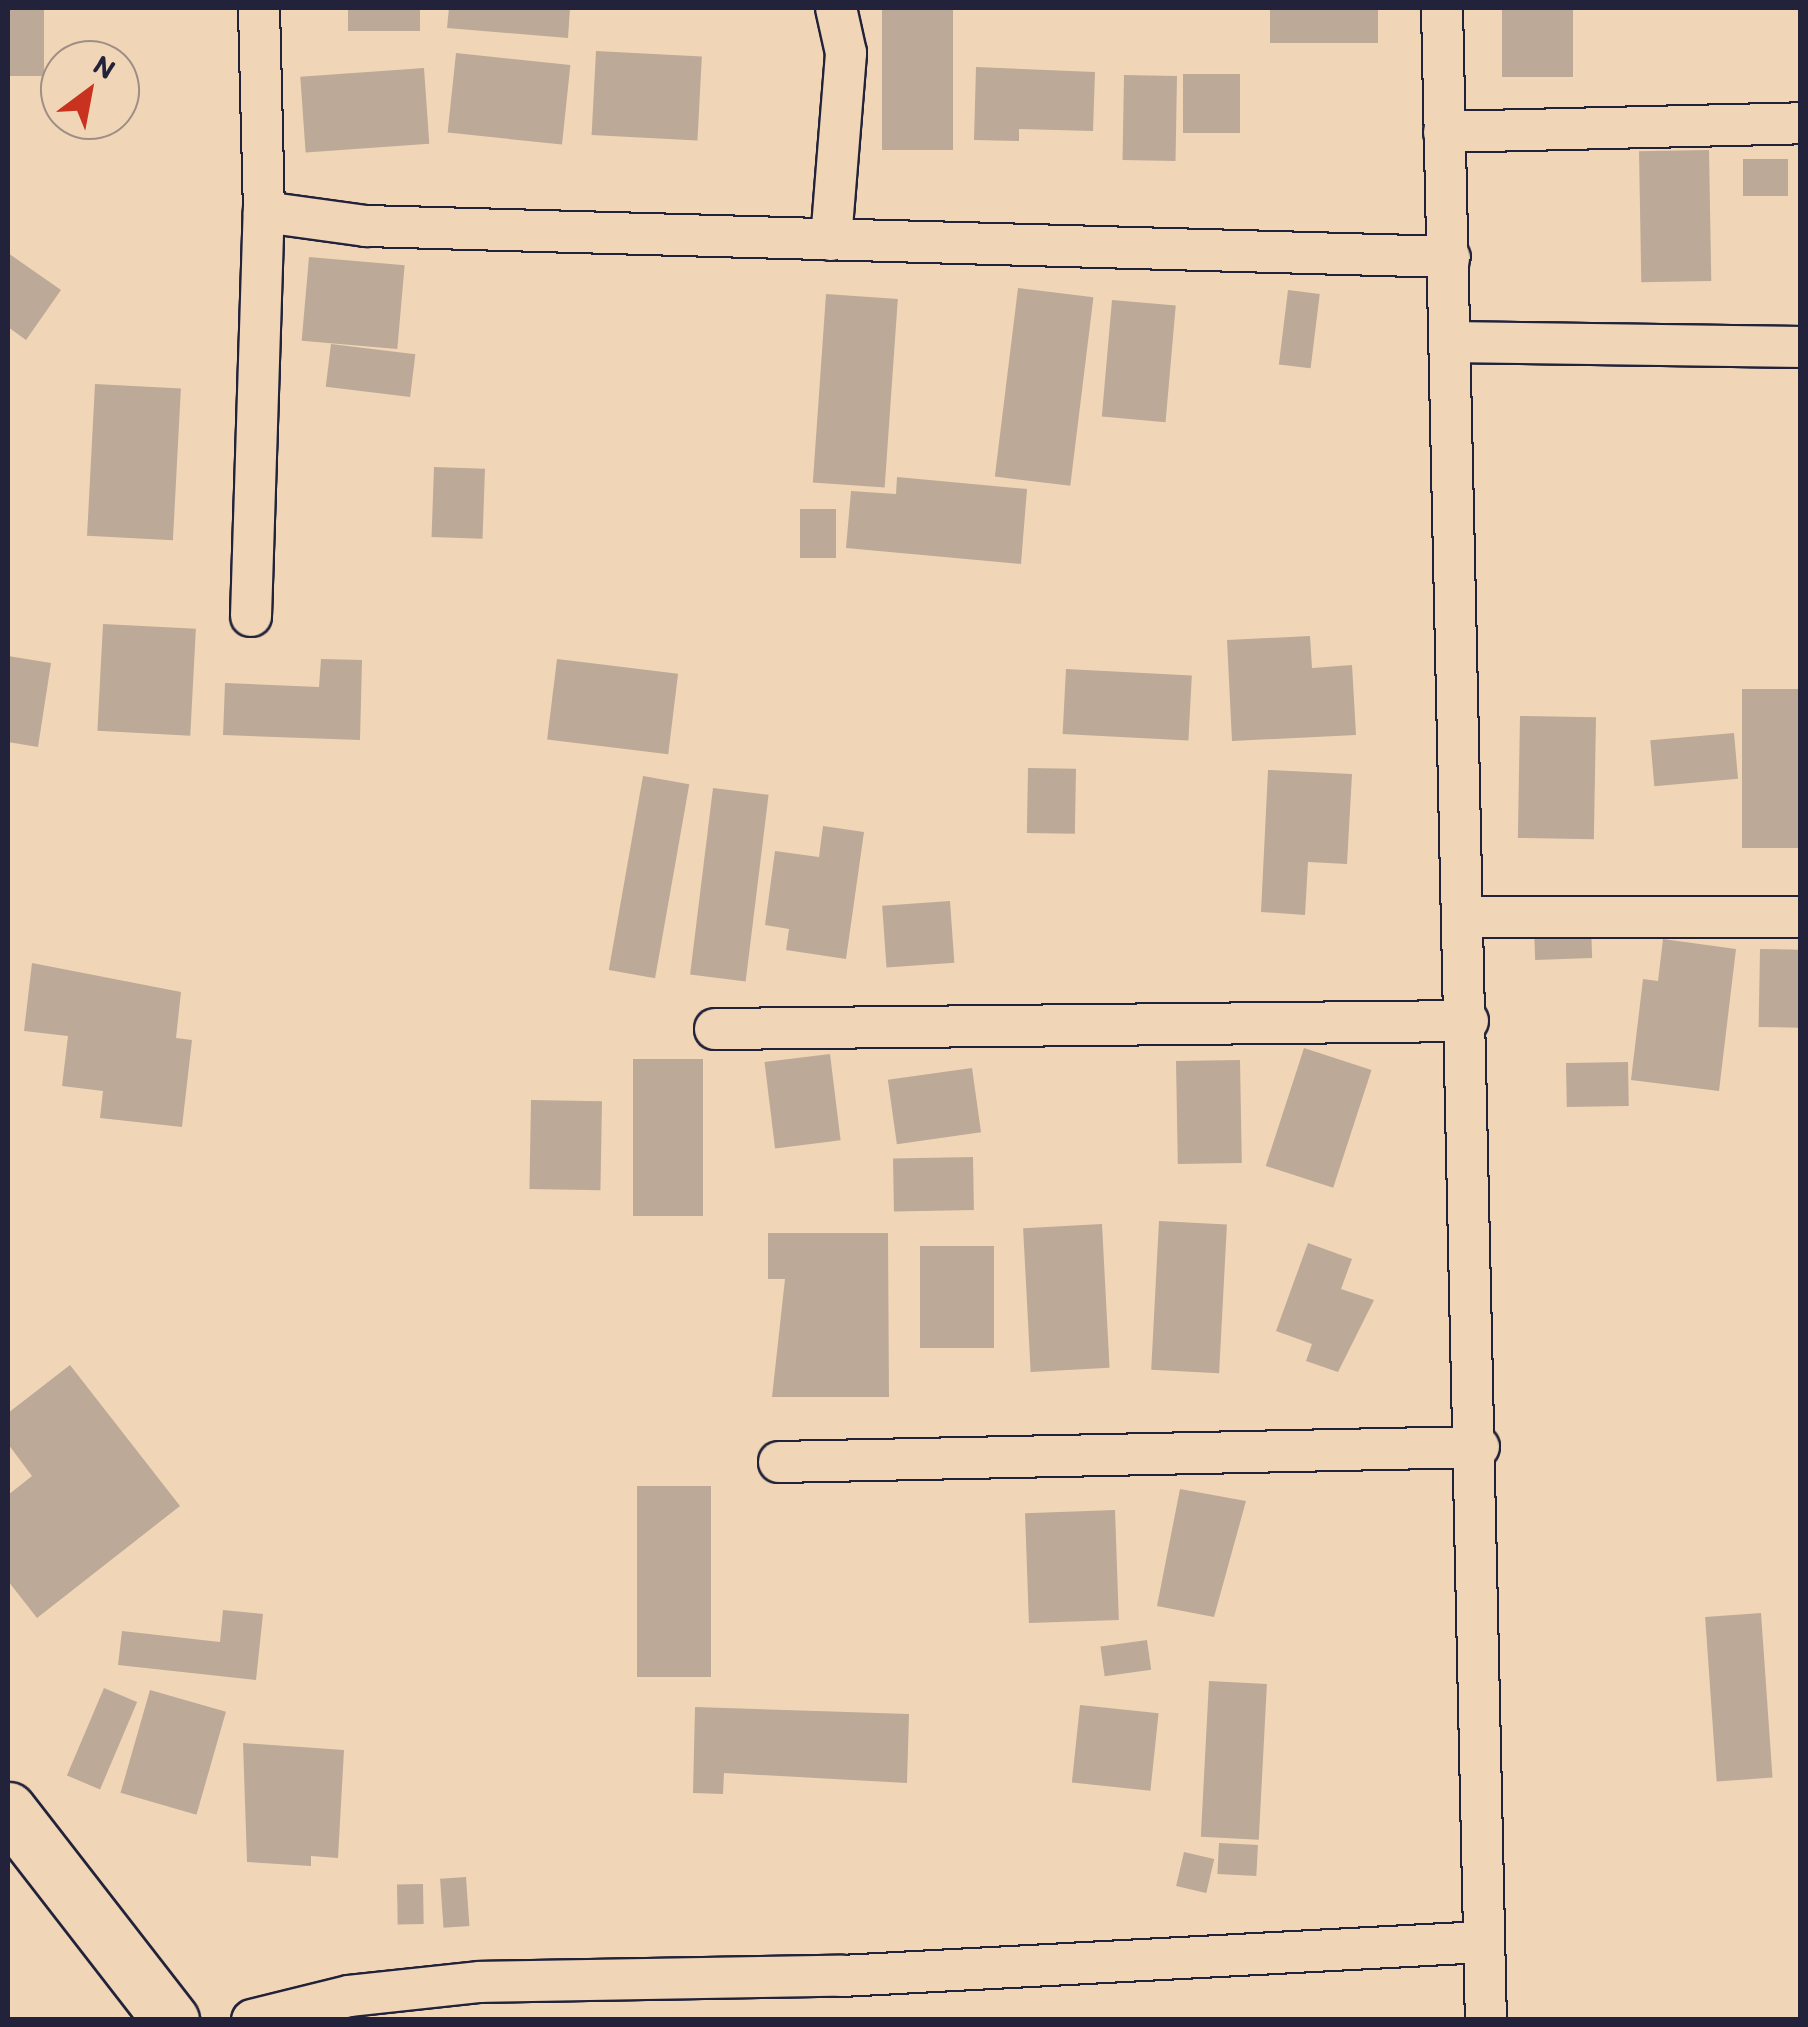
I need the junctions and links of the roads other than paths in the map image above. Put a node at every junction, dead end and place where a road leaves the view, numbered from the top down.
1 (259, 8) edge
2 (836, 8) edge
3 (1442, 8) edge
4 (1800, 123) edge
5 (1444, 132) junction
6 (264, 212) junction
7 (830, 240) junction
8 (1450, 257) junction
9 (1452, 342) junction
10 (1800, 346) edge
11 (251, 616) dead end
12 (1465, 917) junction
13 (1800, 917) edge
14 (1468, 1022) junction
15 (715, 1029) dead end
16 (1480, 1447) junction
17 (778, 1462) dead end
18 (8, 1810) edge
19 (1484, 1942) junction
20 (170, 2020) edge
21 (252, 2020) edge
22 (1486, 2020) edge

1 - 6 street
2 - 7 street
3 - 5 street
4 - 5 street
5 - 8 street
6 - 7 street
6 - 11 street
7 - 8 street
8 - 9 street
9 - 10 street
9 - 12 street
12 - 13 street
12 - 14 street
14 - 15 street
14 - 16 street
16 - 17 street
16 - 19 street
18 - 20 main road
19 - 21 street
19 - 22 street

